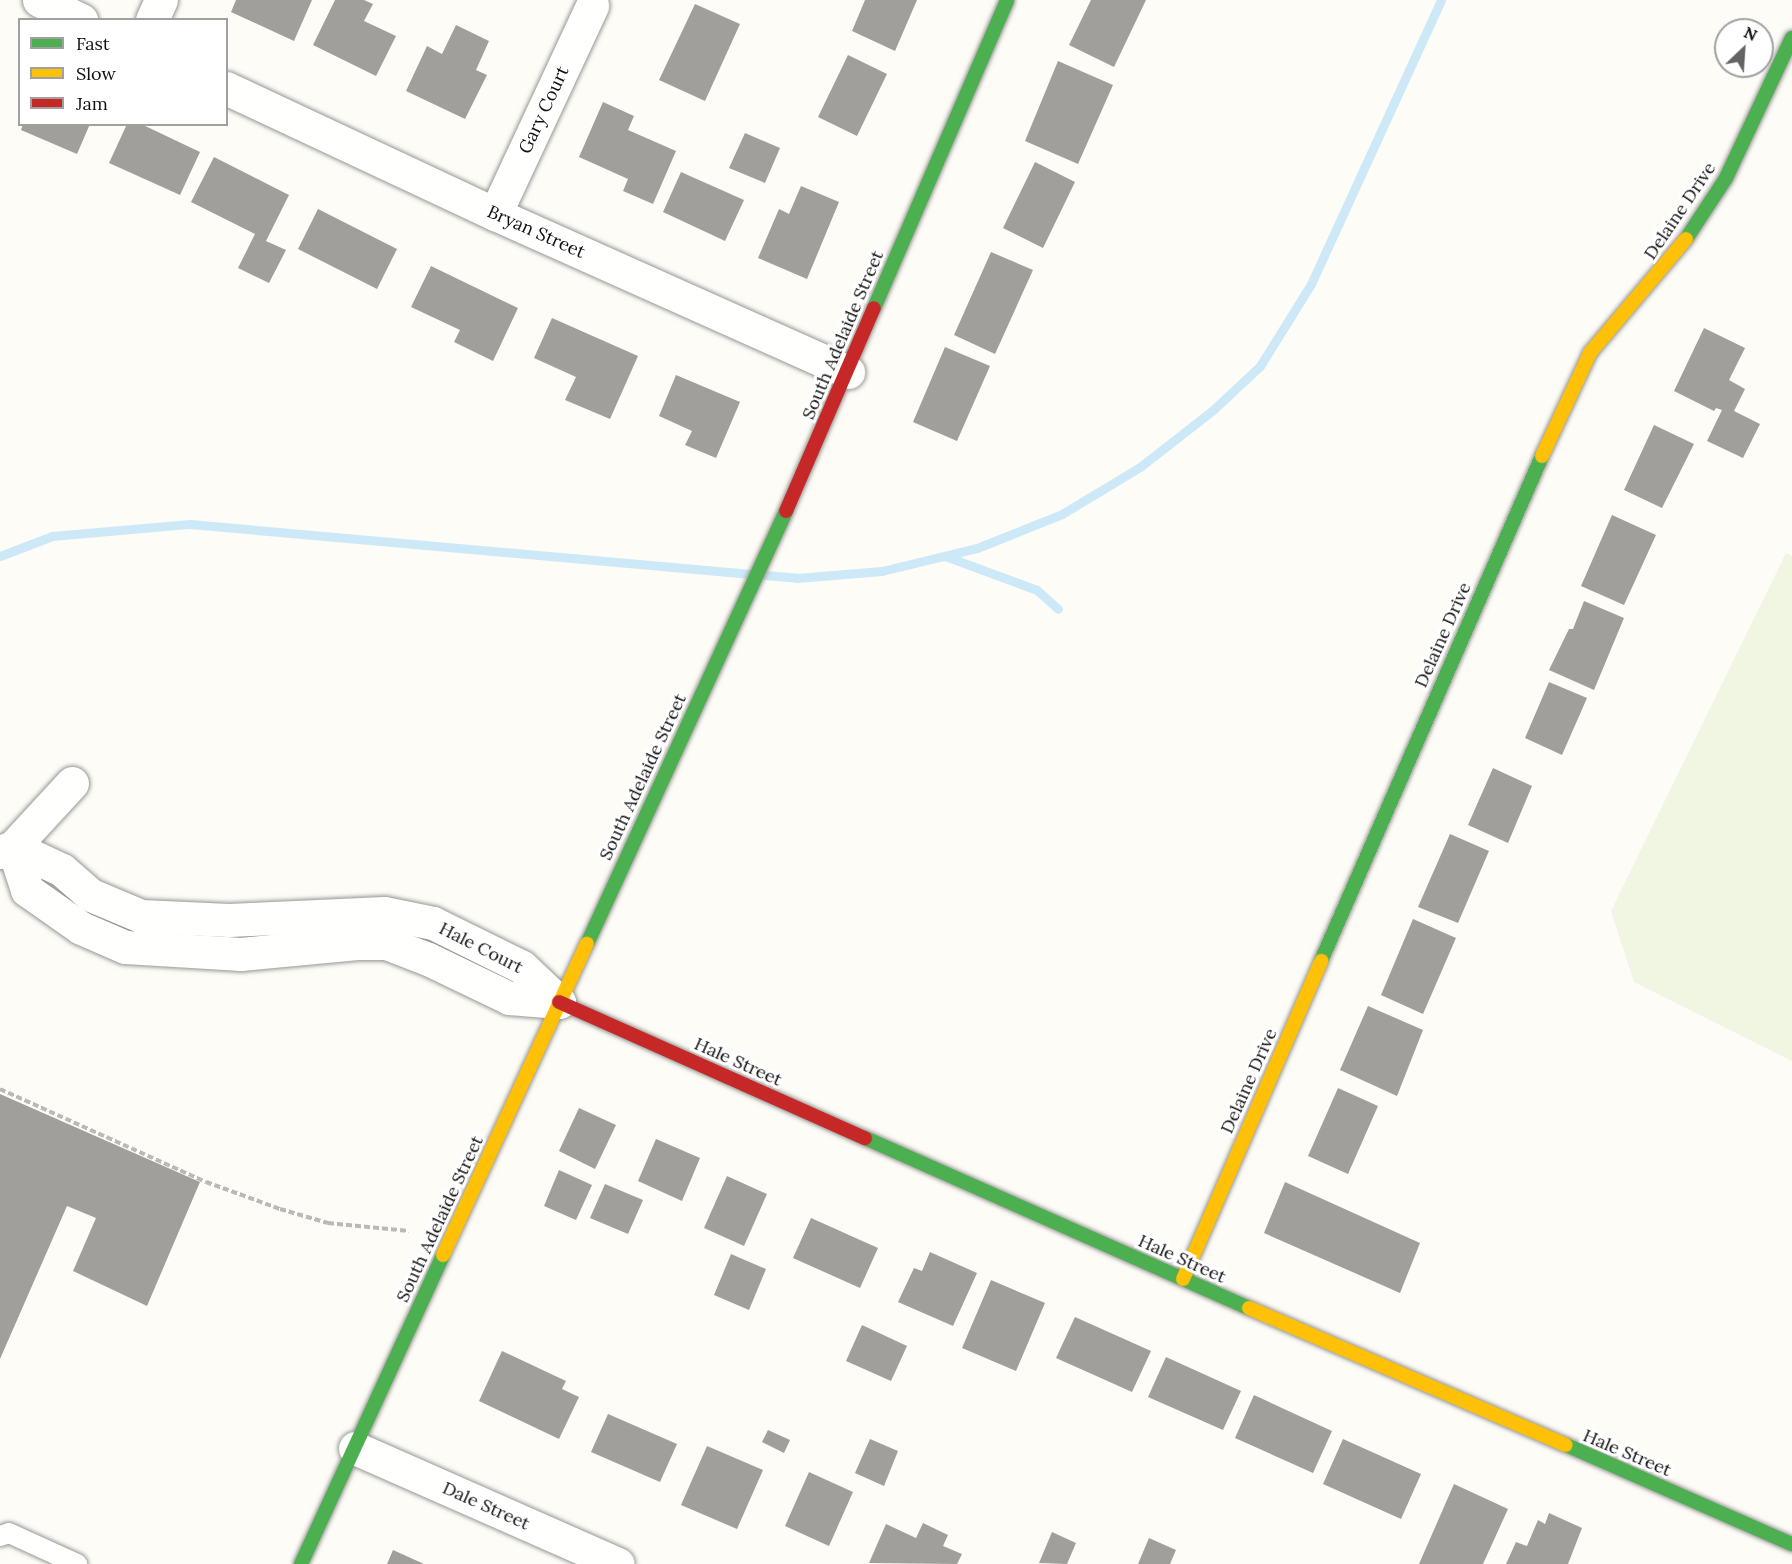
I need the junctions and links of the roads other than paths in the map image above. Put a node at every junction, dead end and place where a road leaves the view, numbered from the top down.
1 (39, 0) edge
2 (161, 0) edge
3 (1006, 0) edge
4 (592, 6) dead end
5 (77, 18) edge
6 (153, 18) edge
7 (1792, 38) edge
8 (228, 89) edge
9 (495, 214) junction
10 (848, 372) junction
11 (72, 783) dead end
12 (7, 849) edge
13 (303, 917) junction
14 (189, 918) junction
15 (303, 949) junction
16 (185, 951) junction
17 (559, 1002) junction
18 (1183, 1279) junction
19 (355, 1448) junction
20 (0, 1536) edge
21 (1792, 1544) edge
22 (77, 1564) edge
23 (300, 1564) edge
24 (618, 1564) edge

1 - 5 street
2 - 6 street
3 - 10 street, South Adelaide Street
4 - 9 street, Gary Court
7 - 18 street, Delaine Drive
8 - 9 street, Bryan Street
9 - 10 street, Bryan Street
10 - 17 street, South Adelaide Street
11 - 12 street
12 - 14 street, Hale Court
12 - 16 street, Hale Court
13 - 14 street, Hale Court
13 - 15 street
13 - 17 street, Hale Court
14 - 16 street
15 - 16 street, Hale Court
15 - 17 street, Hale Court
17 - 18 street, Hale Street
17 - 19 street, South Adelaide Street
18 - 21 street, Hale Street
19 - 23 street, South Adelaide Street
19 - 24 street, Dale Street
20 - 22 lane

